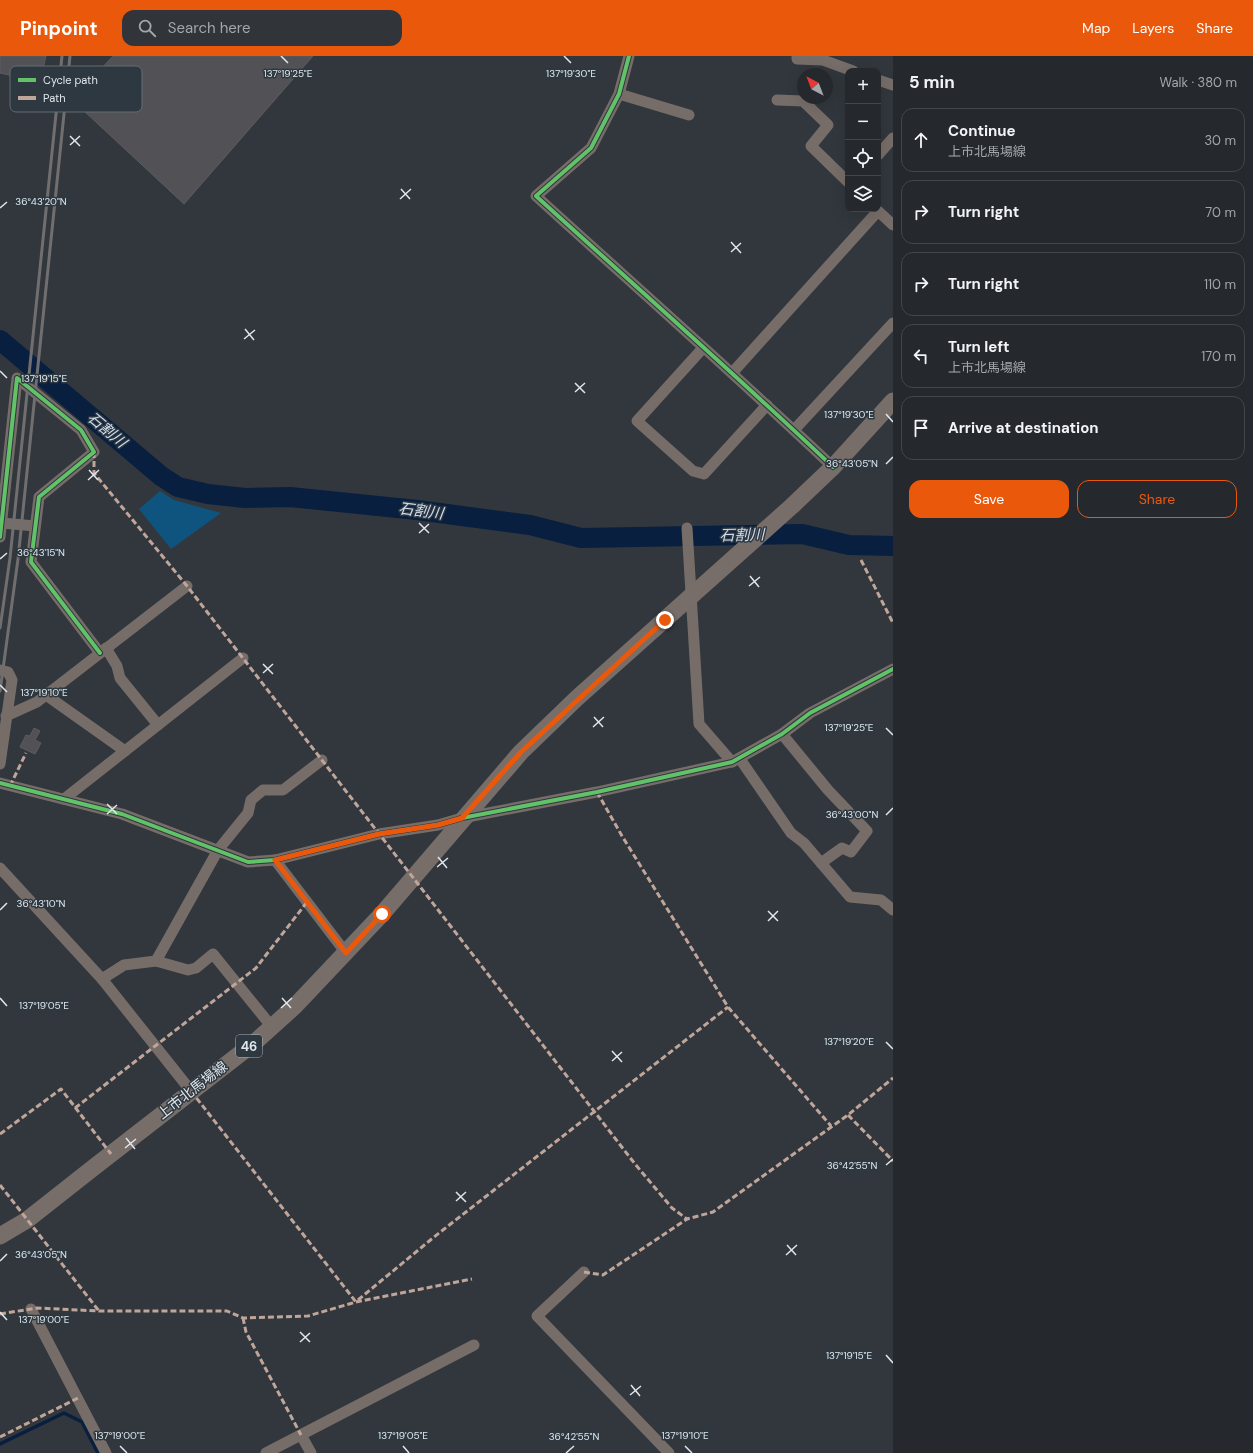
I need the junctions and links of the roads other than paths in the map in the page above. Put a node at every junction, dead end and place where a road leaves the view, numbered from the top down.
1 (629, 56) edge
2 (797, 56) edge
3 (845, 68) edge
4 (881, 81) edge
5 (893, 85) edge
6 (619, 94) junction
7 (777, 100) dead end
8 (688, 115) dead end
9 (893, 138) edge
10 (881, 152) edge
11 (845, 179) edge
12 (875, 212) edge
13 (879, 212) edge
14 (893, 225) edge
15 (893, 323) edge
16 (703, 348) junction
17 (733, 372) junction
18 (893, 400) edge
19 (767, 405) junction
20 (794, 430) junction
21 (833, 467) junction
22 (2, 523) junction
23 (35, 526) junction
24 (687, 528) dead end
25 (0, 537) edge
26 (187, 586) dead end
27 (691, 596) junction
28 (103, 651) junction
29 (242, 658) dead end
30 (893, 669) edge
31 (0, 670) edge
32 (46, 695) junction
33 (6, 716) junction
34 (158, 725) junction
35 (782, 734) junction
36 (125, 751) junction
37 (322, 760) dead end
38 (736, 760) junction
39 (0, 764) edge
40 (0, 783) edge
41 (64, 799) junction
42 (462, 818) junction
43 (218, 850) junction
44 (275, 860) junction
45 (821, 863) junction
46 (0, 868) edge
47 (893, 910) edge
48 (346, 953) junction
49 (156, 961) junction
50 (102, 979) junction
51 (272, 1027) junction
52 (190, 1091) junction
53 (0, 1236) edge
54 (584, 1272) dead end
55 (31, 1309) dead end
56 (474, 1345) dead end
57 (301, 1435) junction
58 (106, 1453) edge
59 (266, 1453) edge
60 (311, 1453) edge
61 (669, 1453) edge

1 - 6 street
2 - 3 street
4 - 5 street
6 - 8 street
6 - 16 street
7 - 11 street
9 - 10 street
12 - 17 street
13 - 14 street
15 - 20 street
16 - 17 street
16 - 19 street
17 - 19 street
18 - 21 main road, 上市北馬場線 / 46
19 - 20 street
20 - 21 street
21 - 27 main road, 上市北馬場線 / 46
22 - 23 street
22 - 23 street
22 - 25 street
23 - 28 street
24 - 27 street
26 - 28 street
27 - 38 street
27 - 42 main road, 上市北馬場線 / 46
28 - 32 street
28 - 34 street
29 - 34 street
30 - 35 street
31 - 33 street
32 - 33 street
32 - 36 street
33 - 39 street
34 - 36 street
35 - 38 street
35 - 45 street
36 - 41 street
37 - 43 street
38 - 42 street
38 - 45 street
40 - 41 street
41 - 43 street
42 - 44 street
42 - 48 main road, 上市北馬場線 / 46
43 - 44 street
43 - 49 street
44 - 48 street
45 - 47 street
46 - 50 street
48 - 51 main road, 上市北馬場線 / 46
49 - 50 street
49 - 51 street
50 - 52 street
51 - 52 main road, 上市北馬場線 / 46
52 - 53 main road, 上市北馬場線 / 46
54 - 61 street
55 - 58 street
56 - 57 street
57 - 59 street
57 - 60 street

